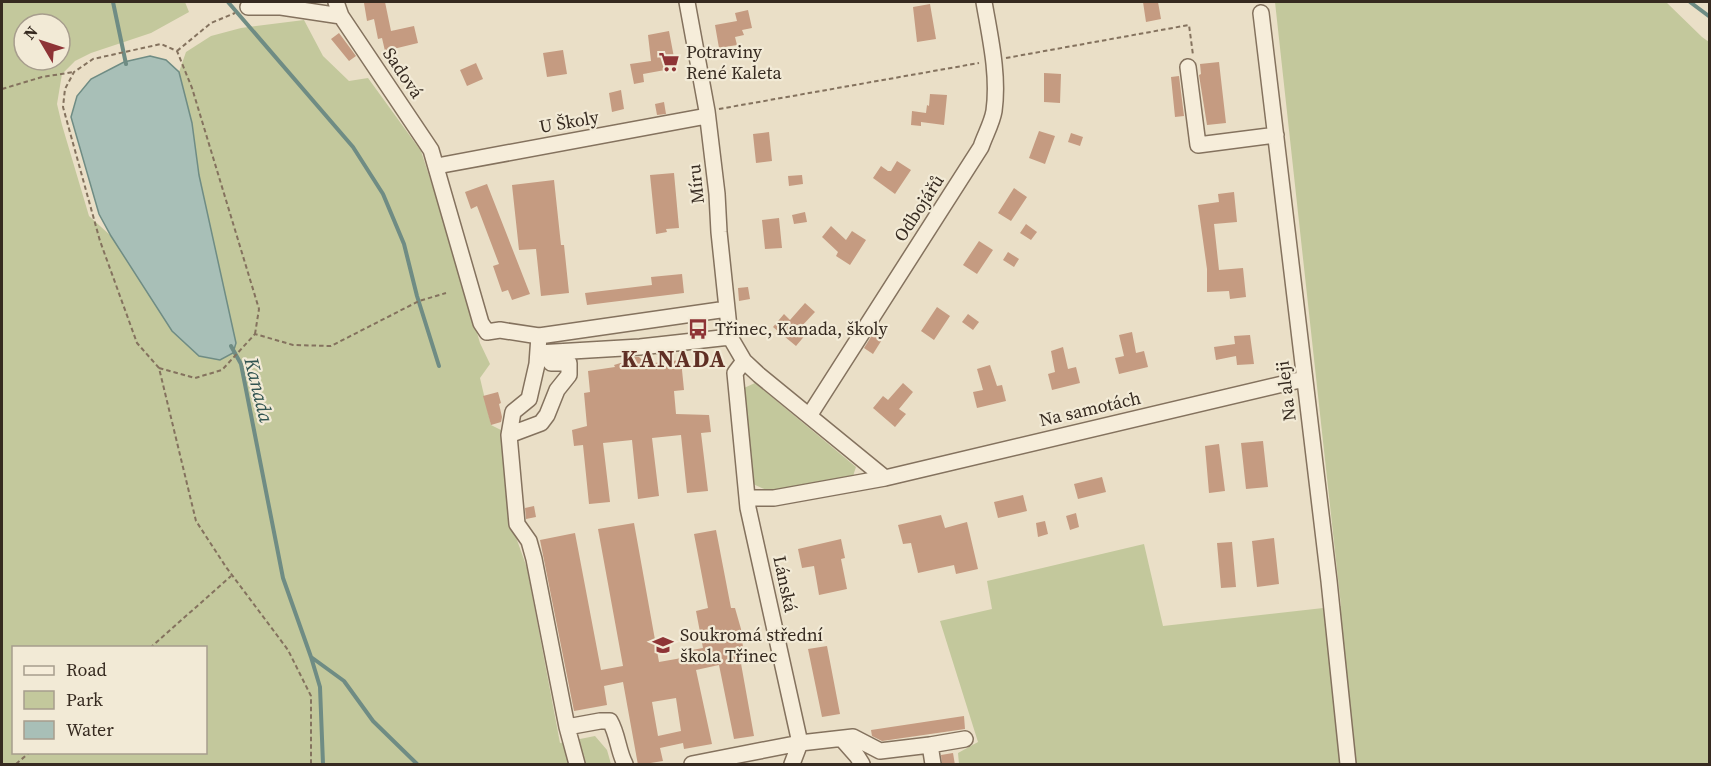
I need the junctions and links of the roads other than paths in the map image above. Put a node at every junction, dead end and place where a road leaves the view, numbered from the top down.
1 (687, 2) edge
2 (984, 2) edge
3 (248, 7) road end
4 (339, 9) edge
5 (1261, 13) dead end
6 (1188, 67) road end
7 (707, 113) junction
8 (1276, 135) junction
9 (437, 166) junction
10 (727, 309) junction
11 (539, 336) junction
12 (730, 337) junction
13 (538, 358) junction
14 (744, 361) junction
15 (1304, 379) junction
16 (809, 416) junction
17 (509, 435) junction
18 (885, 478) junction
19 (748, 498) junction
20 (567, 727) junction
21 (842, 738) junction
22 (965, 739) dead end
23 (800, 743) junction
24 (930, 745) junction
25 (577, 765) edge
26 (625, 765) edge
27 (692, 765) edge
28 (792, 765) edge
29 (861, 765) edge
30 (933, 765) edge
31 (1348, 765) edge

1 - 7 street, Míru
2 - 16 street, Odbojářů
3 - 4 street
4 - 9 street, Sadová
5 - 8 street, Na aleji
6 - 8 street
7 - 9 street, U Školy
7 - 10 street, Míru
8 - 15 street, Na aleji
9 - 11 street, Sadová
10 - 11 street
10 - 12 street, Míru
11 - 13 street
12 - 13 street
12 - 14 street, Míru
13 - 17 street
13 - 17 street
14 - 16 street
14 - 19 street, Lánská
15 - 18 street, Na samotách
15 - 31 street, Na aleji
16 - 18 street
17 - 20 street
18 - 19 street, Na samotách
19 - 23 street, Lánská
20 - 25 street
20 - 26 street
21 - 23 street
21 - 24 street
21 - 29 street
22 - 24 street
23 - 27 street
23 - 28 street
24 - 30 street

